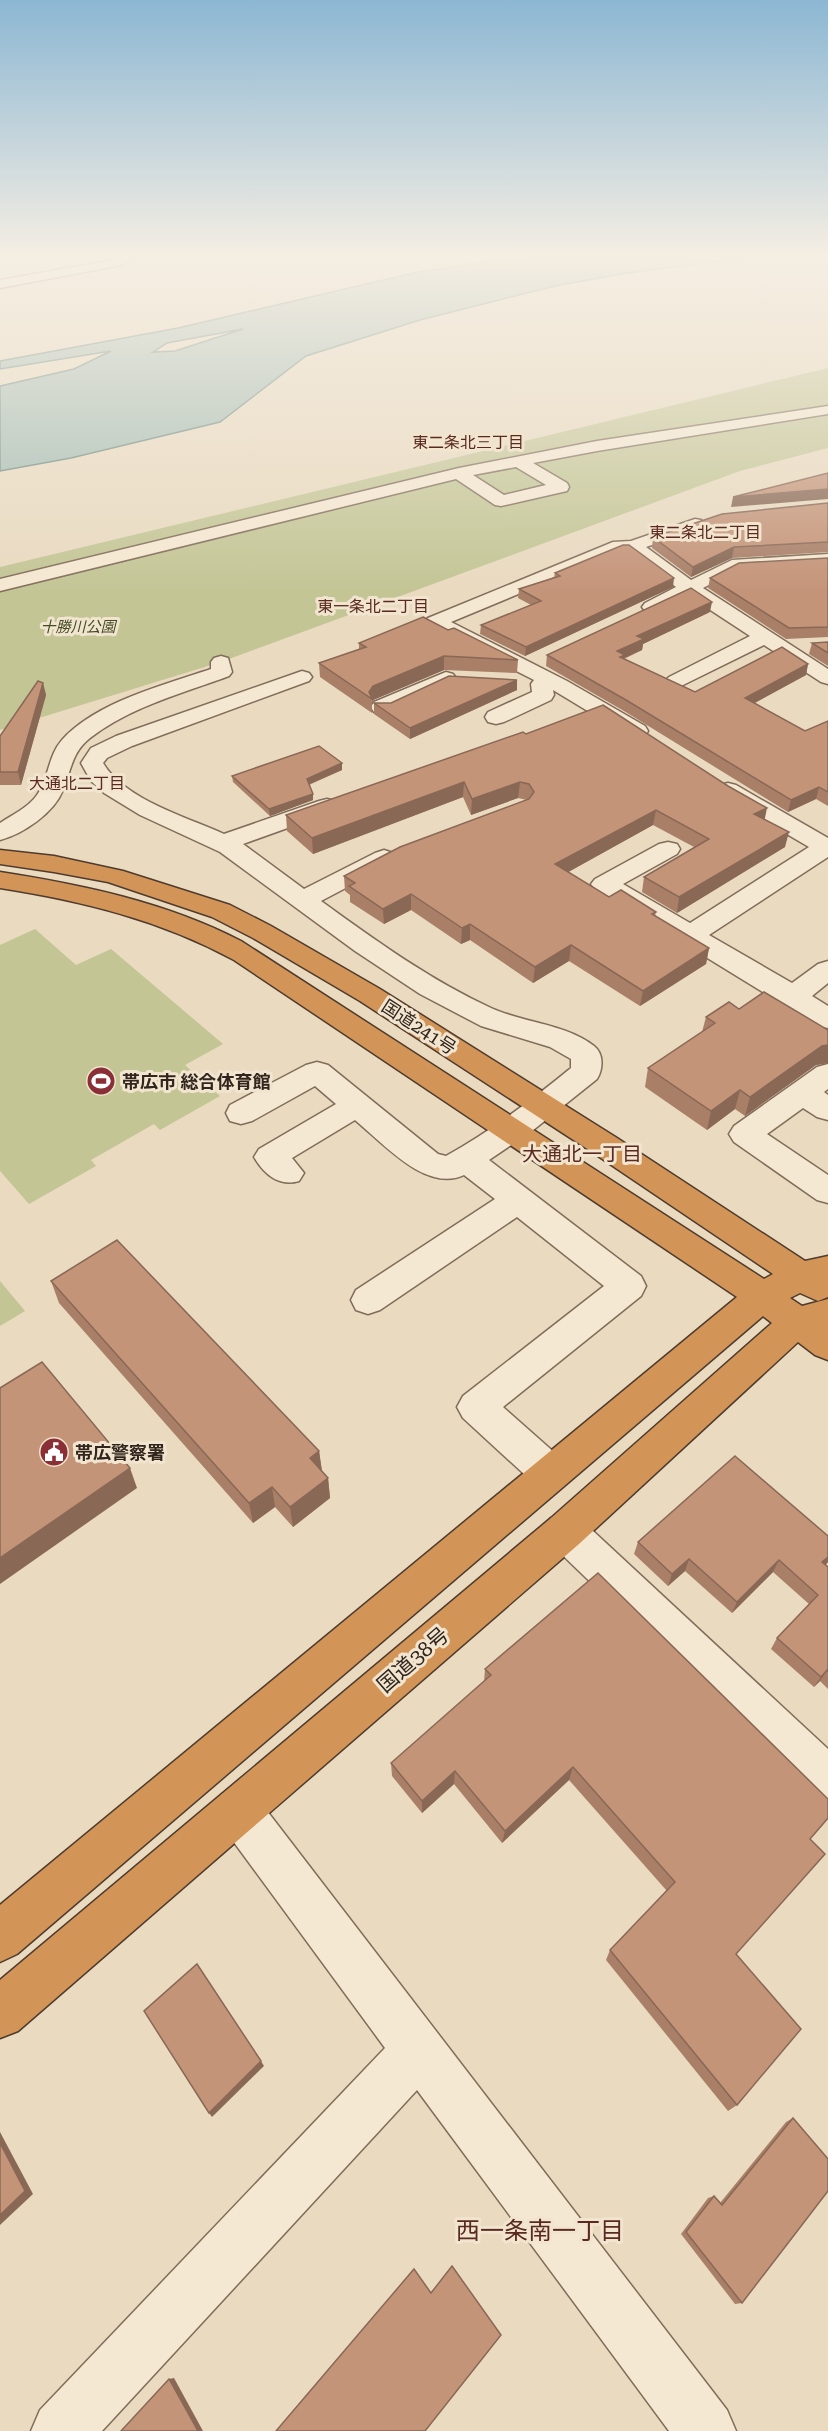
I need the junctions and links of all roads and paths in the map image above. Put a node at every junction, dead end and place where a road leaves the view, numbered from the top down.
1 (828, 410) edge
2 (519, 470) junction
3 (459, 473) junction
4 (500, 483) dead end
5 (480, 487) junction
6 (708, 520) edge
7 (633, 546) junction
8 (828, 560) edge
9 (0, 585) edge
10 (690, 588) junction
11 (639, 613) edge
12 (772, 642) junction
13 (818, 645) edge
14 (546, 656) edge
15 (221, 662) dead end
16 (518, 674) junction
17 (302, 677) dead end
18 (828, 678) edge
19 (467, 679) edge
20 (676, 681) edge
21 (551, 684) junction
22 (382, 707) edge
23 (603, 709) junction
24 (496, 717) dead end
25 (570, 721) edge
26 (659, 746) edge
27 (706, 776) edge
28 (351, 798) edge
29 (0, 833) edge
30 (223, 843) junction
31 (827, 847) edge
32 (668, 849) dead end
33 (403, 851) edge
34 (0, 857) edge
35 (0, 880) edge
36 (303, 900) junction
37 (690, 935) junction
38 (828, 970) edge
39 (793, 996) junction
40 (828, 1019) edge
41 (828, 1074) edge
42 (815, 1101) edge
43 (357, 1105) junction
44 (544, 1107) junction
45 (241, 1113) dead end
46 (513, 1130) junction
47 (466, 1159) junction
48 (288, 1173) dead end
49 (828, 1191) edge
50 (518, 1200) junction
51 (820, 1280) edge
52 (762, 1296) junction
53 (368, 1300) dead end
54 (818, 1327) edge
55 (550, 1473) junction
56 (565, 1531) junction
57 (828, 1780) edge
58 (238, 1810) junction
59 (0, 1937) edge
60 (0, 2013) edge
61 (419, 2050) junction
62 (62, 2431) edge
63 (705, 2431) edge

1 - 2 street
2 - 3 street
2 - 5 street
3 - 5 street
3 - 9 street
4 - 5 street
6 - 7 street
7 - 10 street
7 - 16 street
8 - 10 street
10 - 11 street
10 - 12 street
12 - 13 street
12 - 18 street
12 - 20 street
14 - 16 street
15 - 29 street
16 - 21 street
17 - 30 street
19 - 22 street
21 - 23 street
21 - 24 street
23 - 25 street
23 - 26 street
27 - 31 street
28 - 30 street
30 - 36 street
31 - 37 street
32 - 37 street
33 - 36 street
34 - 44 highway, 国道241号
35 - 46 highway, 国道241号
36 - 44 street
37 - 39 street
38 - 39 street
39 - 40 street
41 - 42 street
42 - 49 street
43 - 45 street
43 - 47 street
43 - 48 street
44 - 46 street
44 - 51 highway, 国道241号
46 - 47 street
46 - 52 highway, 国道241号
47 - 50 street
50 - 53 street
50 - 55 street
51 - 52 highway
52 - 54 highway, 国道241号
52 - 55 highway
54 - 56 highway, 国道38号
55 - 59 highway
56 - 57 street
56 - 58 highway, 国道38号
58 - 60 highway, 国道38号
58 - 61 street
61 - 62 street
61 - 63 street

